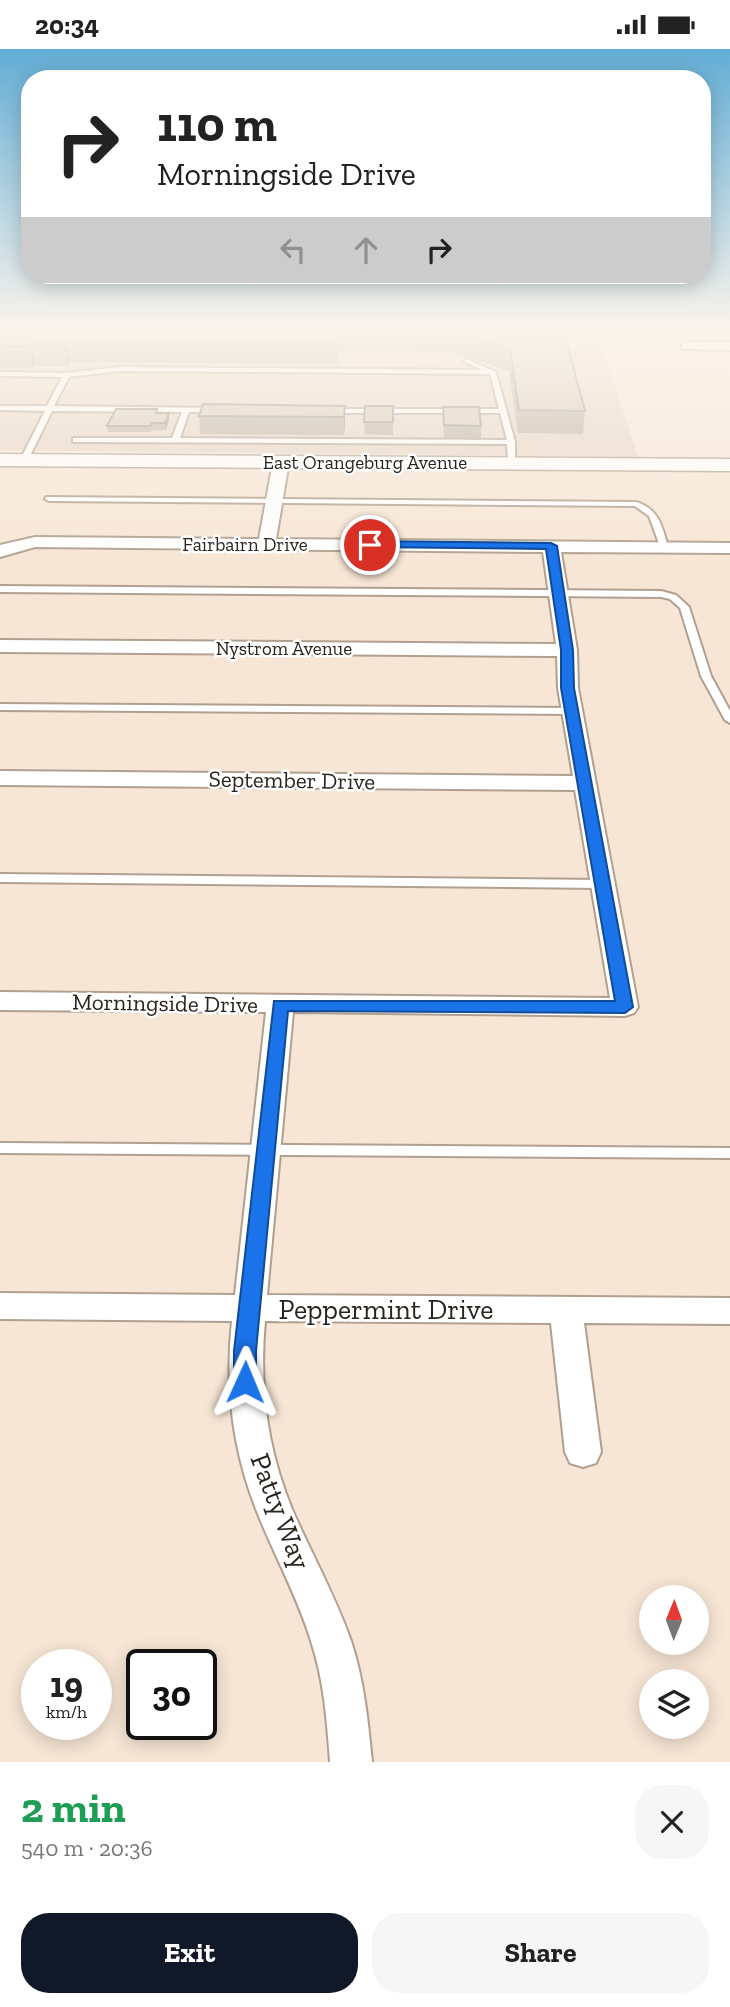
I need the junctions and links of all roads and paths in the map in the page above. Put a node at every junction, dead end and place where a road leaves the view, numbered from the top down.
1 (0, 408) edge
2 (501, 408) edge
3 (51, 409) junction
4 (186, 410) junction
5 (223, 410) edge
6 (327, 411) edge
7 (502, 411) junction
8 (76, 440) dead end
9 (175, 441) junction
10 (510, 442) junction
11 (0, 460) edge
12 (24, 460) junction
13 (281, 462) junction
14 (512, 463) junction
15 (730, 465) edge
16 (49, 499) dead end
17 (274, 499) junction
18 (267, 544) junction
19 (551, 546) junction
20 (664, 547) junction
21 (730, 548) edge
22 (6, 549) edge
23 (0, 589) edge
24 (559, 593) junction
25 (0, 646) edge
26 (567, 650) junction
27 (0, 707) edge
28 (572, 711) junction
29 (730, 720) edge
30 (0, 778) edge
31 (584, 783) junction
32 (0, 878) edge
33 (602, 884) junction
34 (0, 1001) edge
35 (280, 1005) junction
36 (0, 1148) edge
37 (267, 1149) junction
38 (730, 1153) edge
39 (0, 1305) edge
40 (249, 1308) junction
41 (566, 1310) junction
42 (730, 1311) edge
43 (583, 1452) dead end
44 (351, 1762) edge

1 - 3 lane
2 - 7 lane
3 - 4 lane
3 - 12 lane
4 - 5 lane
4 - 9 lane
6 - 7 lane
7 - 10 lane
8 - 9 lane
9 - 10 lane
10 - 14 lane
11 - 12 street, East Orangeburg Avenue
12 - 13 street, East Orangeburg Avenue
13 - 14 street, East Orangeburg Avenue
13 - 17 street
14 - 15 street, East Orangeburg Avenue
16 - 17 lane
17 - 18 street
17 - 20 lane
18 - 19 street, Fairbairn Drive
18 - 22 street, Fairbairn Drive
19 - 20 street, Fairbairn Drive
19 - 24 street
20 - 21 street, Fairbairn Drive
23 - 24 lane
24 - 26 street
24 - 29 lane
25 - 26 street, Nystrom Avenue
26 - 28 street
27 - 28 lane
28 - 31 street
30 - 31 street, September Drive
31 - 33 street
32 - 33 lane
33 - 35 street, Morningside Drive
34 - 35 street, Morningside Drive
35 - 37 street, Patty Way
36 - 37 lane
37 - 38 lane
37 - 40 street, Patty Way
39 - 40 street, Peppermint Drive
40 - 41 street, Peppermint Drive
40 - 44 street, Patty Way
41 - 42 street, Peppermint Drive
41 - 43 street

